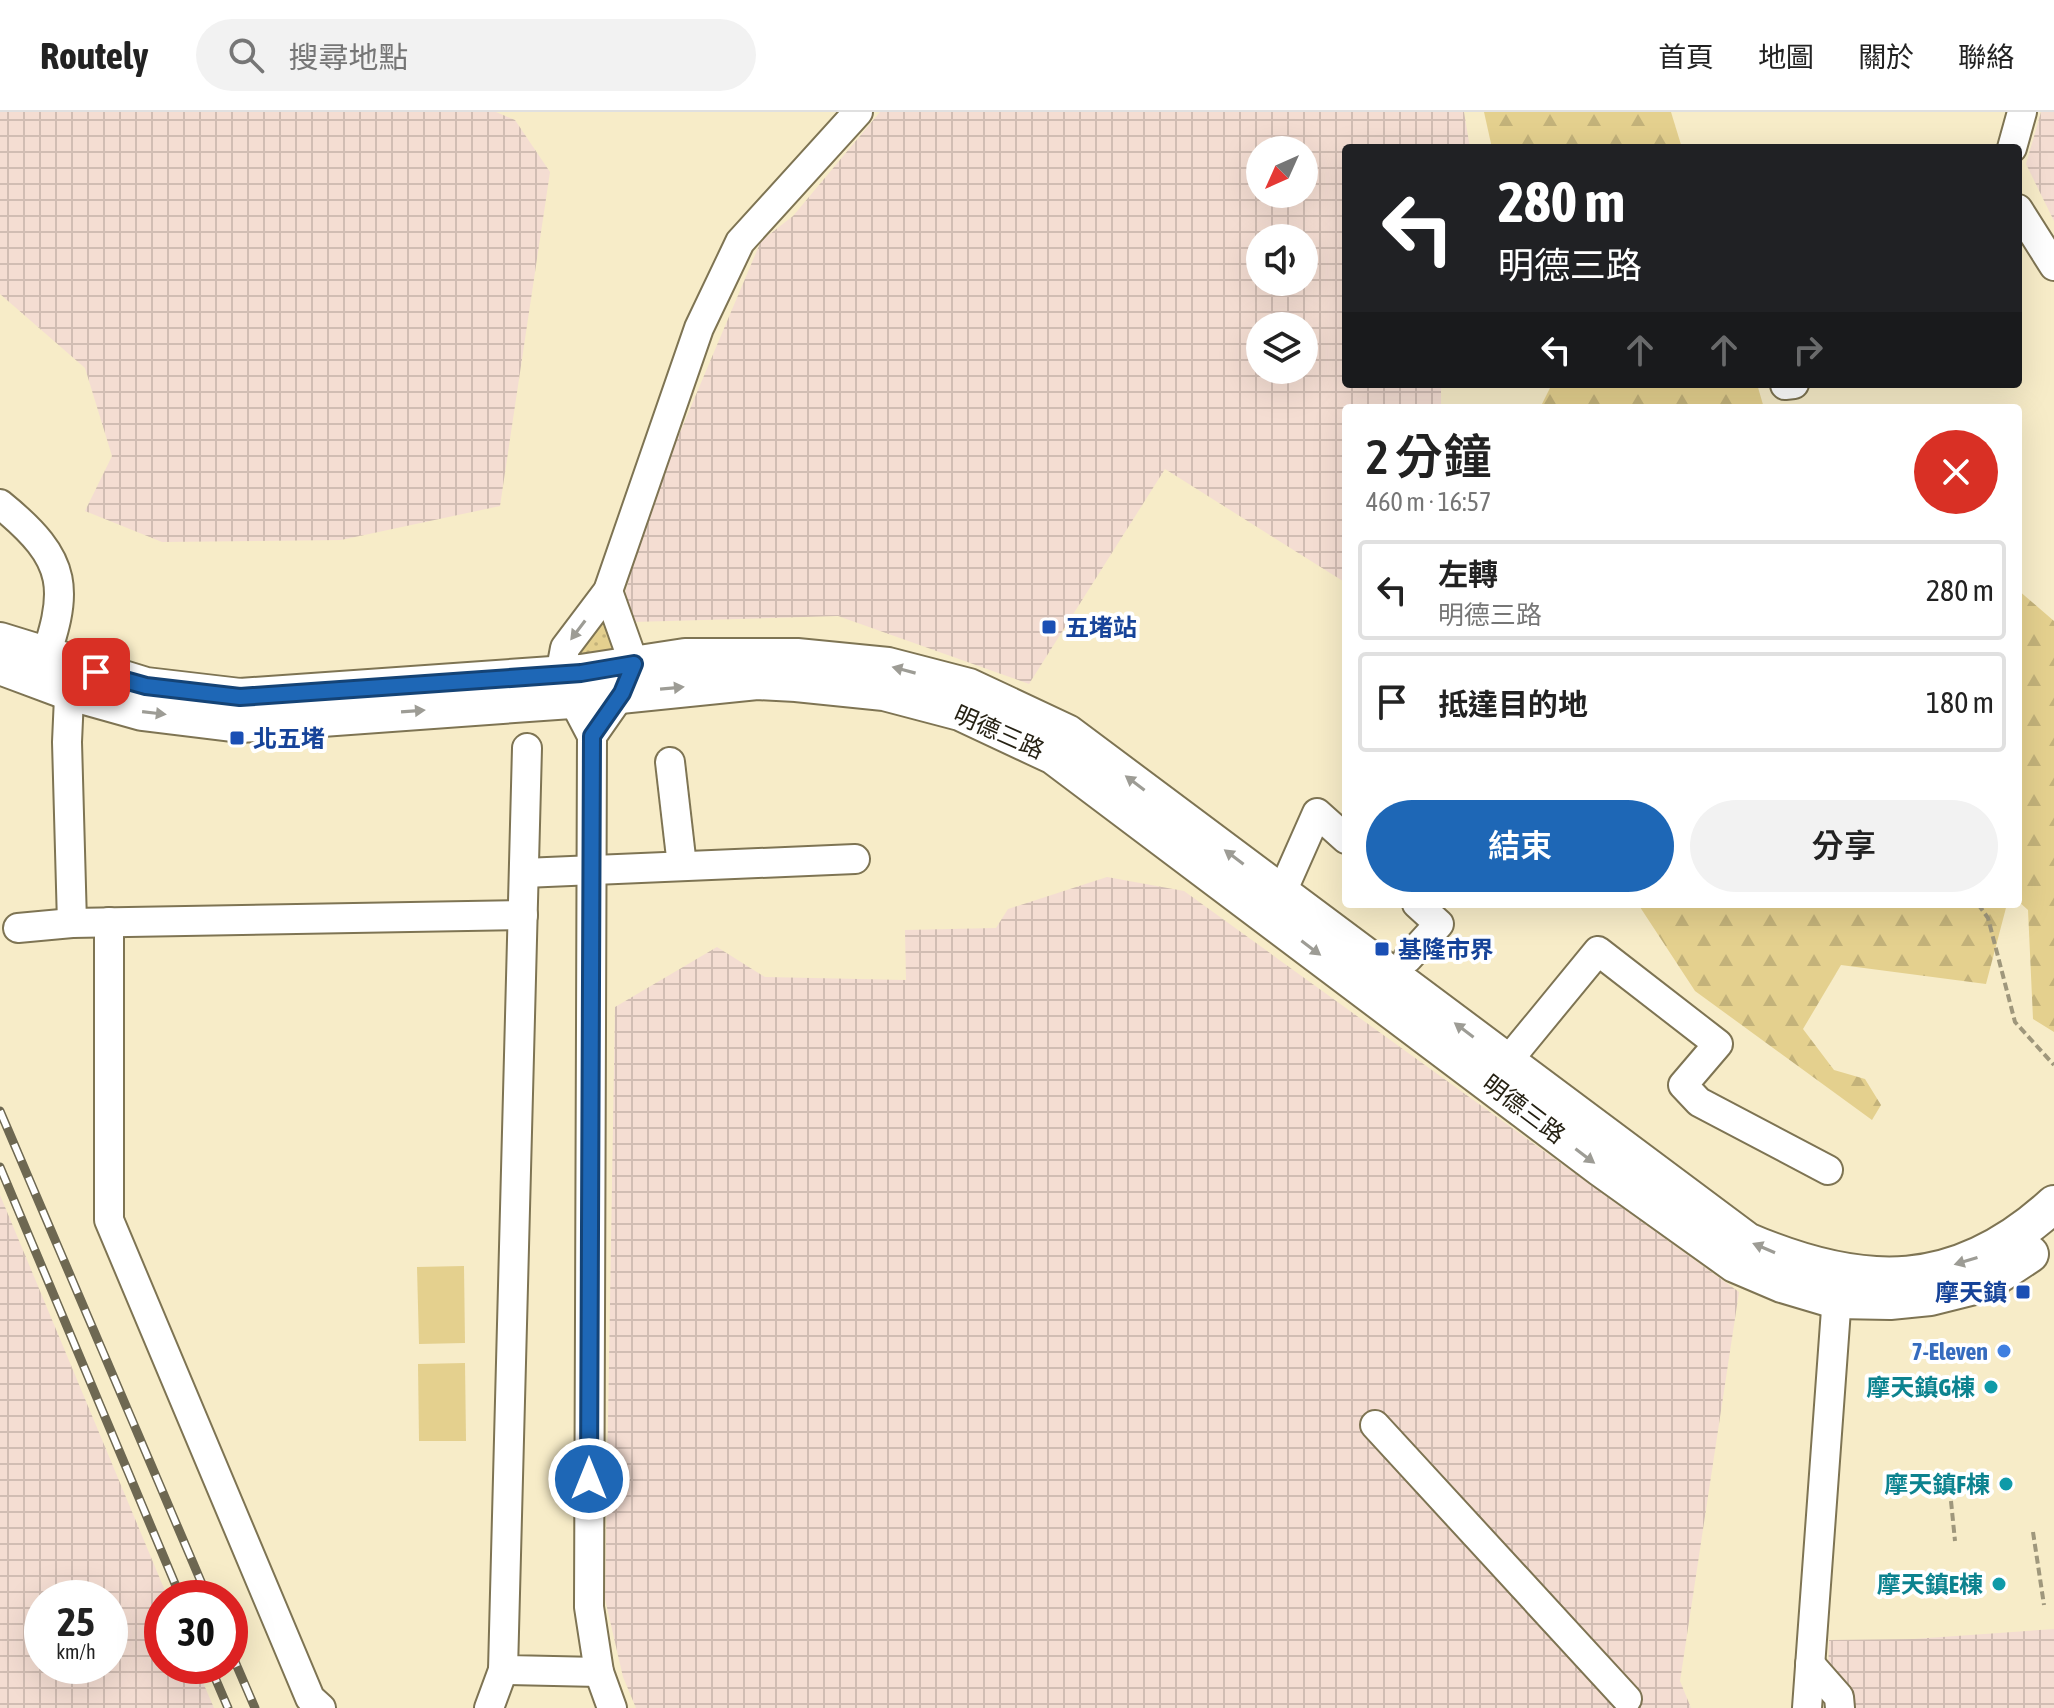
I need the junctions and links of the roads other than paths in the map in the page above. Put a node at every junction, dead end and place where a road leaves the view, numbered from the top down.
1 (858, 112) edge
2 (2022, 112) edge
3 (2013, 144) edge
4 (2022, 215) edge
5 (2054, 266) edge
6 (0, 504) edge
7 (608, 591) junction
8 (1, 650) edge
9 (55, 673) junction
10 (628, 678) junction
11 (565, 687) junction
12 (592, 736) junction
13 (527, 748) dead end
14 (670, 762) dead end
15 (1342, 835) edge
16 (855, 859) dead end
17 (682, 866) junction
18 (592, 871) junction
19 (524, 873) junction
20 (1274, 903) junction
21 (1421, 908) edge
22 (523, 915) junction
23 (109, 922) junction
24 (72, 923) junction
25 (18, 928) dead end
26 (1408, 958) dead end
27 (1506, 1063) junction
28 (1828, 1170) dead end
29 (2054, 1204) edge
30 (2054, 1234) edge
31 (1837, 1286) junction
32 (1375, 1425) dead end
33 (1810, 1664) junction
34 (503, 1670) junction
35 (599, 1672) junction
36 (1627, 1699) dead end
37 (321, 1708) edge
38 (489, 1708) edge
39 (612, 1708) edge
40 (1807, 1708) edge
41 (1840, 1708) edge

1 - 7 street
2 - 3 street
4 - 5 street
6 - 9 street
7 - 10 street
7 -> 11 street
8 - 9 main road, 明德三路
9 - 11 main road, 明德三路
9 - 24 street
10 - 11 main road, 明德三路
10 - 12 street
10 - 20 main road, 明德三路
11 - 12 street
12 - 18 street
13 - 19 street
14 - 17 street
15 - 20 street
16 - 17 street
17 - 18 street
18 - 19 street
18 - 35 street
19 - 22 street
27 -> 20 main road, 明德三路
20 -> 31 main road, 明德三路
21 - 26 street
22 - 23 street
22 - 34 street
23 - 24 street
23 - 37 street
24 - 25 street
27 - 28 street
31 -> 27 main road, 明德三路
29 -> 31 main road
30 - 31 main road
31 - 33 street
32 - 36 street
33 - 40 street
33 - 41 street
34 - 35 street
34 - 38 street
35 - 39 street

